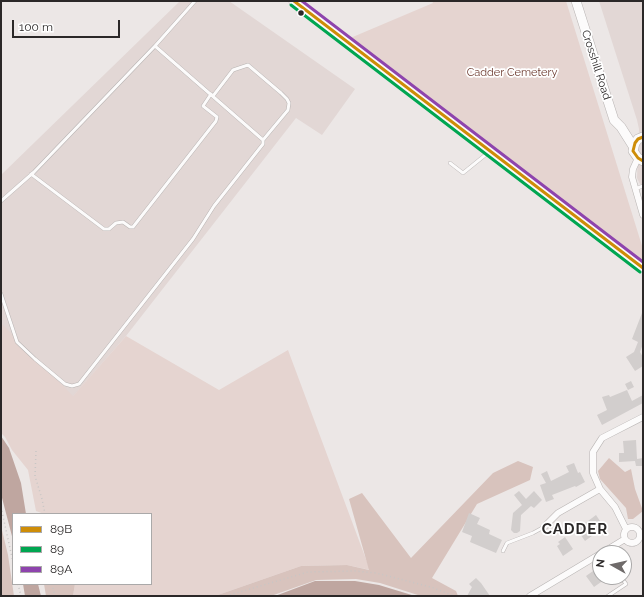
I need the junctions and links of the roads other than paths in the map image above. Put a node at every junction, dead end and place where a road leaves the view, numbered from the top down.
1 (195, 1) edge
2 (294, 1) edge
3 (576, 1) edge
4 (154, 46) junction
5 (212, 95) junction
6 (621, 127) junction
7 (642, 137) edge
8 (263, 140) junction
9 (633, 146) junction
10 (491, 151) junction
11 (640, 159) edge
12 (450, 163) dead end
13 (31, 174) junction
14 (643, 186) edge
15 (635, 189) junction
16 (1, 201) edge
17 (643, 215) edge
18 (643, 268) edge
19 (1, 294) edge
20 (643, 417) edge
21 (600, 489) junction
22 (640, 526) edge
23 (544, 527) joint
24 (626, 529) junction
25 (625, 539) junction
26 (641, 542) edge
27 (615, 545) edge
28 (502, 551) dead end
29 (592, 559) edge
30 (624, 585) edge
31 (530, 596) edge
32 (608, 596) edge

1 - 4 lane
2 - 10 main road
3 - 6 main road, Crosshill Road
4 - 5 lane
4 - 13 lane
5 - 8 lane
5 - 8 lane
5 - 13 lane
6 - 7 main road, Crosshill Road
6 - 9 main road, Crosshill Road
7 - 9 main road
8 - 19 lane
9 - 11 main road, Crosshill Road
10 - 12 lane
10 - 18 main road
11 - 15 street
13 - 16 lane
14 - 15 lane
15 - 17 street
20 - 21 street
21 - 23 street
21 - 24 street
22 - 24 street
22 - 26 street
23 - 28 lane
24 - 25 street
25 - 26 street
25 - 27 street
29 - 31 street
30 - 32 lane

